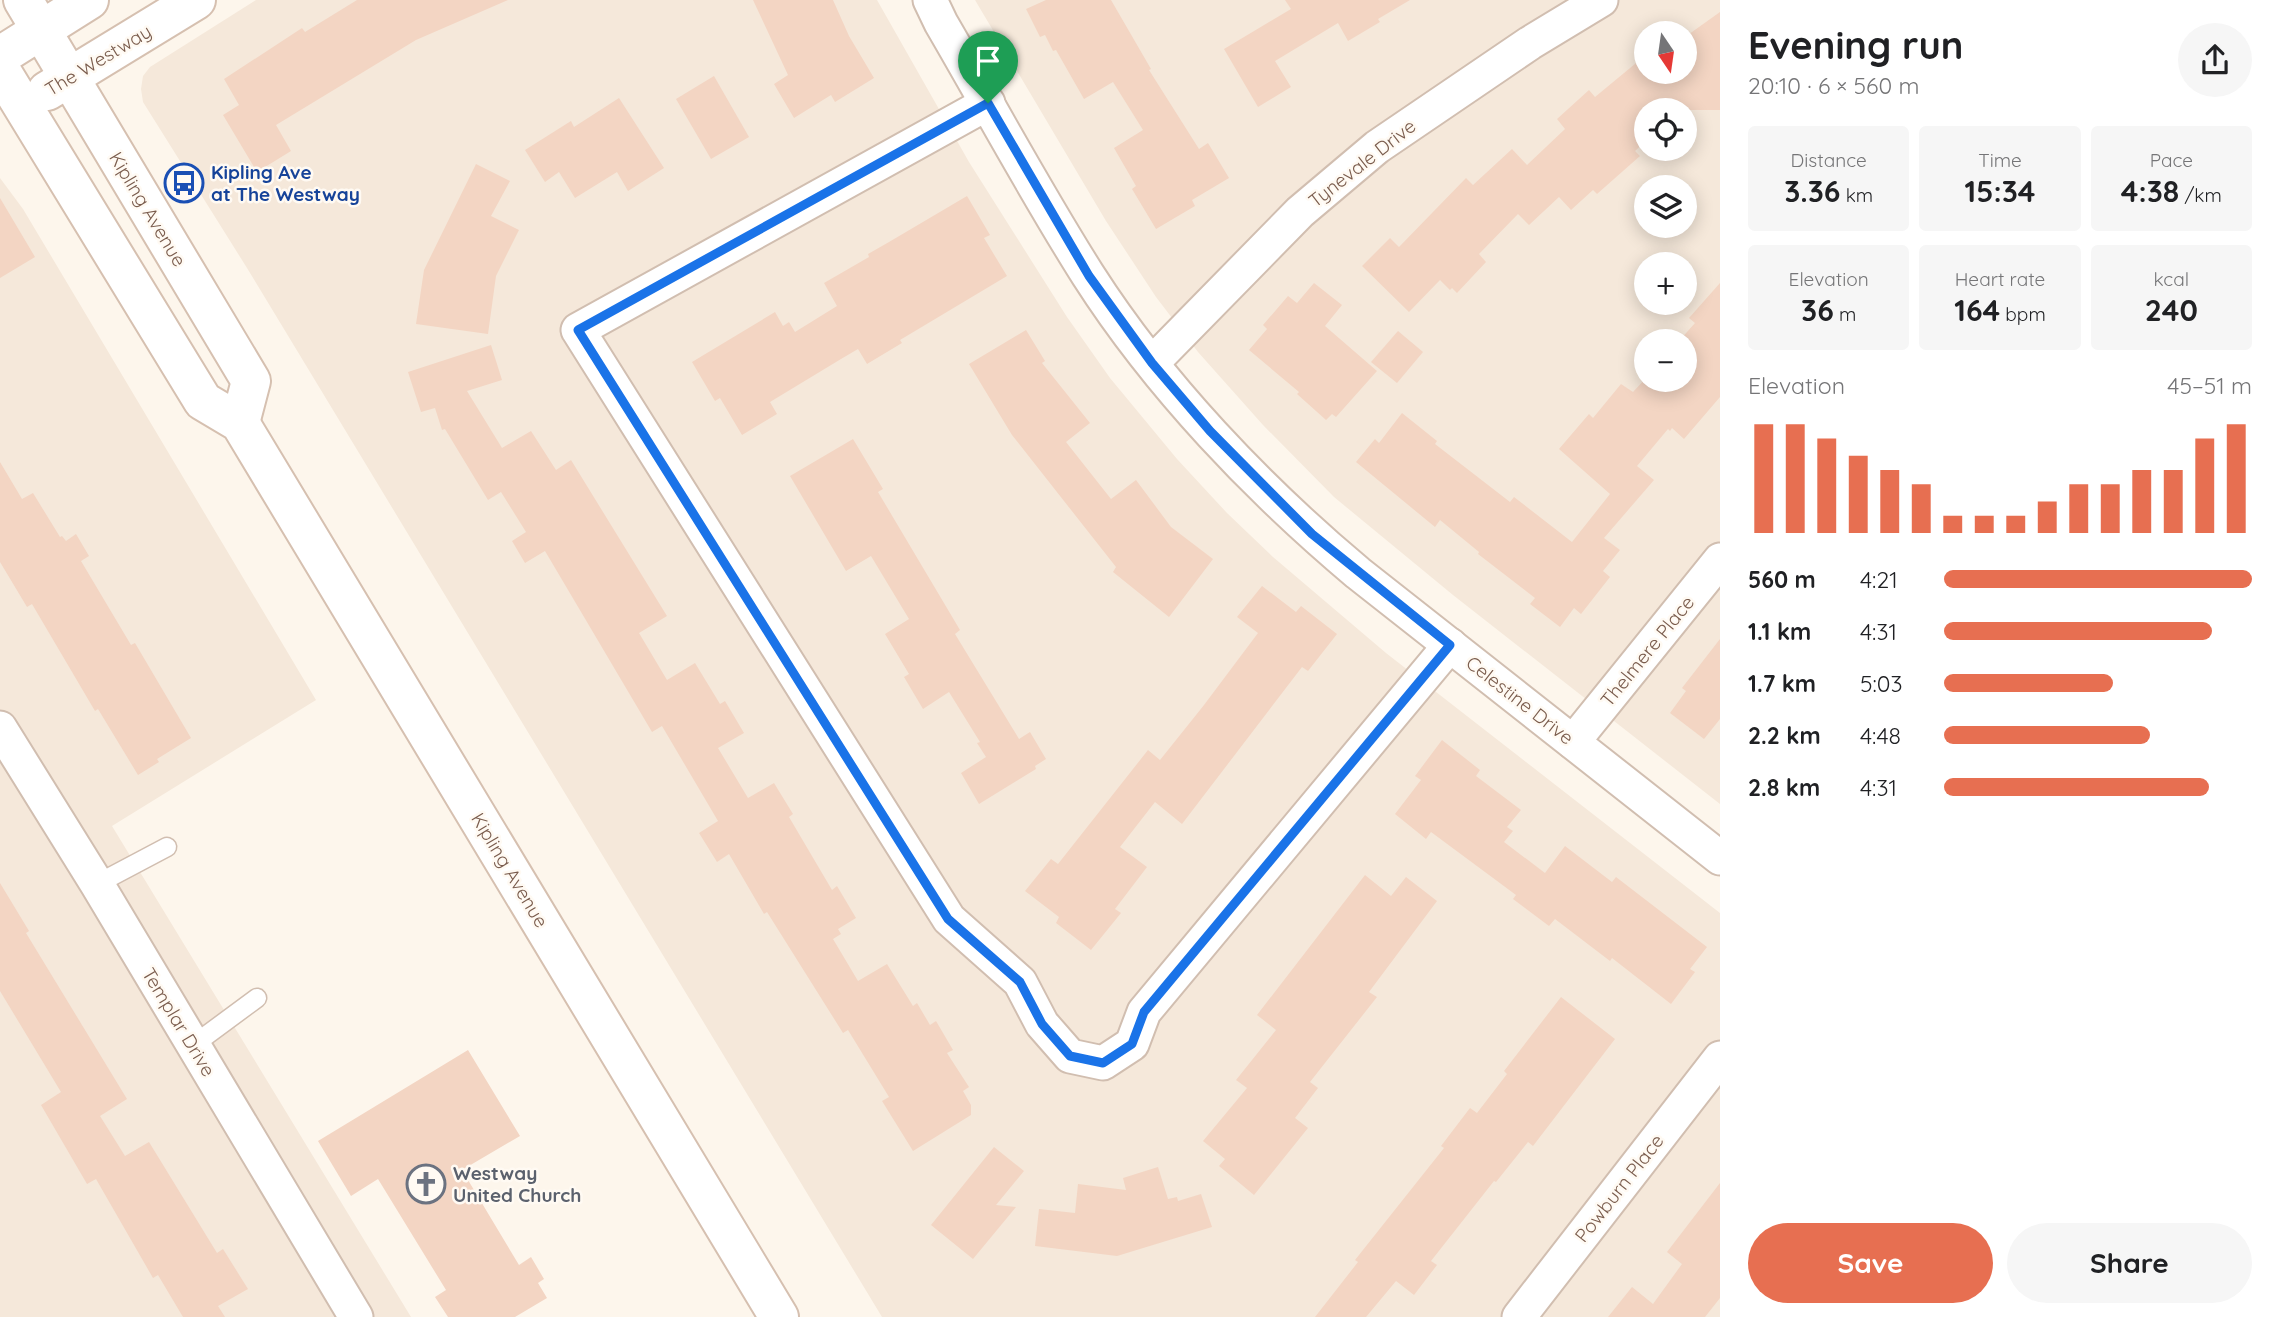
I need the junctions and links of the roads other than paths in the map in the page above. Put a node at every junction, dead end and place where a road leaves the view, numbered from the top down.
1 (89, 0) edge
2 (195, 0) edge
3 (930, 0) edge
4 (1601, 0) edge
5 (32, 15) edge
6 (0, 56) edge
7 (0, 69) edge
8 (70, 77) junction
9 (988, 103) junction
10 (11, 112) edge
11 (1152, 363) junction
12 (240, 423) junction
13 (1720, 560) edge
14 (1450, 645) junction
15 (0, 728) edge
16 (1573, 742) junction
17 (167, 847) dead end
18 (1720, 858) edge
19 (97, 884) junction
20 (257, 998) dead end
21 (192, 1046) junction
22 (1720, 1058) edge
23 (356, 1317) edge
24 (779, 1317) edge
25 (1518, 1317) edge

1 - 5 main road
2 - 8 main road, The Westway
3 - 9 street, Celestine Drive
4 - 11 street, Tynevale Drive
5 - 6 main road
5 - 8 main road, Kipling Avenue
7 - 10 main road, Kipling Avenue
8 - 10 main road, The Westway
8 - 12 main road, Kipling Avenue
9 - 11 street, Celestine Drive
9 - 14 street
10 - 12 main road, Kipling Avenue
11 - 14 street, Celestine Drive
12 - 24 main road, Kipling Avenue
13 - 16 street, Thelmere Place
14 - 16 street, Celestine Drive
15 - 19 street, Templar Drive
16 - 18 street, Celestine Drive
17 - 19 lane
19 - 21 street, Templar Drive
20 - 21 lane
21 - 23 street, Templar Drive
22 - 25 street, Powburn Place

